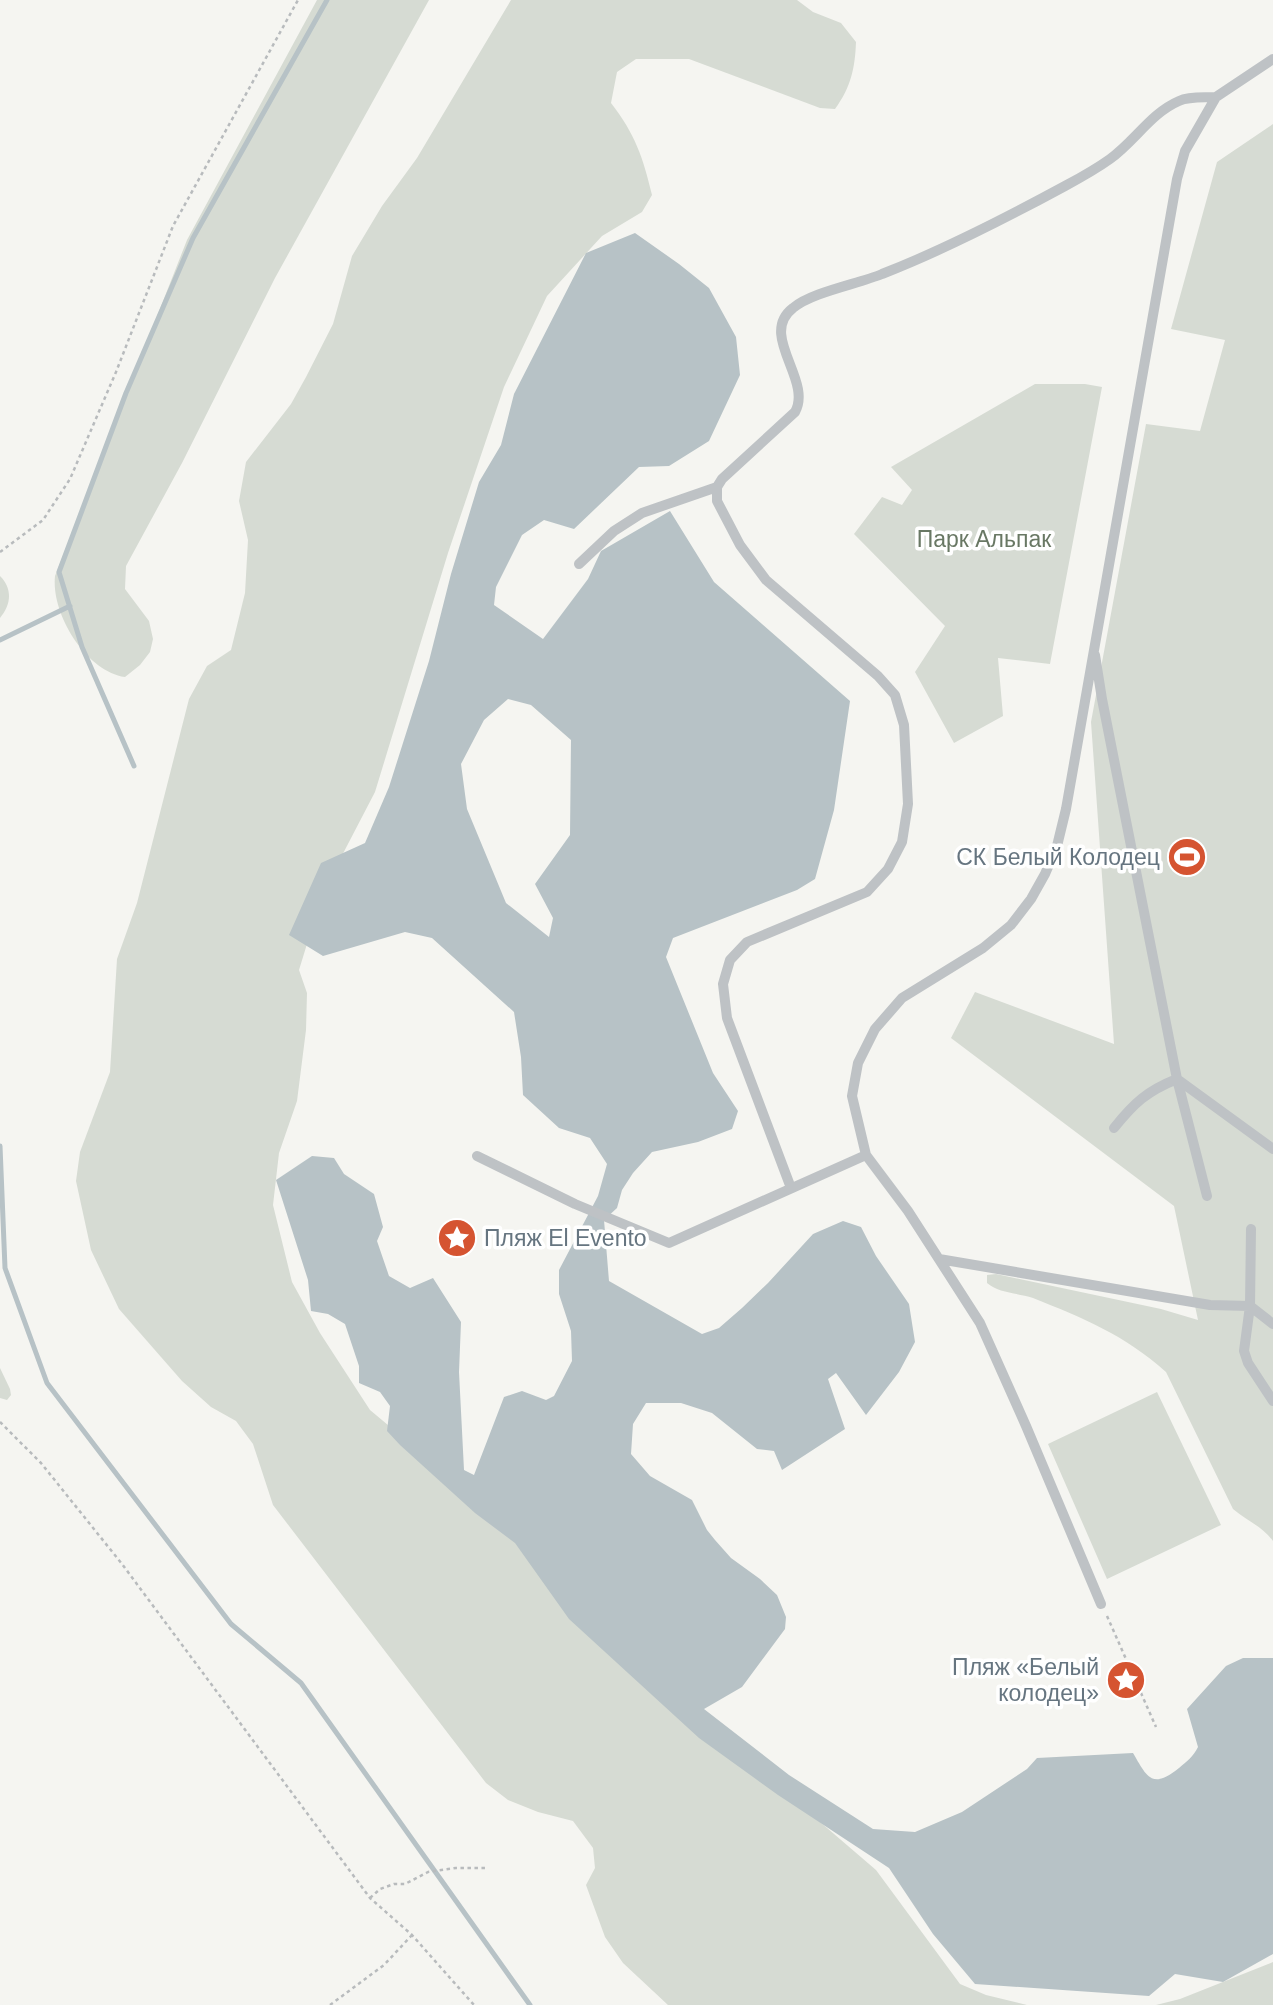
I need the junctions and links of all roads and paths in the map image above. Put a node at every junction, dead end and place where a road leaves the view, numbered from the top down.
1 (298, 0) edge
2 (1273, 59) edge
3 (1216, 97) junction
4 (717, 487) junction
5 (0, 552) edge
6 (579, 564) dead end
7 (1094, 645) junction
8 (1177, 1079) junction
9 (1114, 1128) dead end
10 (1273, 1149) edge
11 (477, 1156) dead end
12 (866, 1156) junction
13 (791, 1188) junction
14 (1207, 1196) dead end
15 (1251, 1229) dead end
16 (939, 1259) junction
17 (1250, 1306) junction
18 (1273, 1324) edge
19 (1273, 1401) edge
20 (0, 1422) edge
21 (1101, 1604) joint
22 (1156, 1727) dead end
23 (486, 1868) dead end
24 (370, 1898) junction
25 (412, 1935) junction
26 (330, 2005) edge
27 (474, 2005) edge

1 - 5 path
2 - 3 lane
3 - 4 lane
3 - 7 lane
4 - 6 lane
4 - 13 lane
7 - 8 lane
7 - 12 lane
8 - 9 lane
8 - 10 lane
8 - 14 lane
11 - 13 lane
12 - 13 lane
12 - 16 lane
15 - 17 lane
16 - 17 lane
16 - 21 lane
17 - 18 lane
17 - 19 lane
20 - 24 path
21 - 22 path
23 - 24 path
24 - 25 path
25 - 26 path
25 - 27 path

